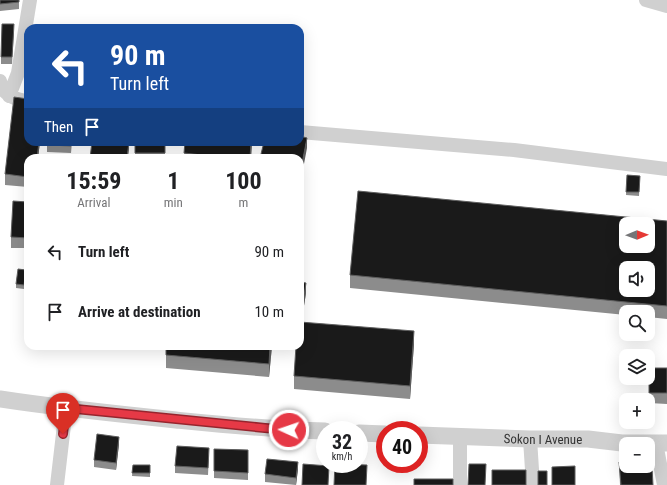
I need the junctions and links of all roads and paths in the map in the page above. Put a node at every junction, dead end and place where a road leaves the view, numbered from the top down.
1 (30, 0) edge
2 (646, 0) edge
3 (667, 6) edge
4 (26, 24) edge
5 (24, 36) edge
6 (3, 90) edge
7 (24, 101) edge
8 (304, 132) edge
9 (667, 169) edge
10 (0, 399) edge
11 (66, 408) junction
12 (316, 431) edge
13 (428, 435) edge
14 (460, 436) junction
15 (530, 439) junction
16 (662, 443) edge
17 (58, 485) edge
18 (460, 485) edge
19 (533, 485) edge
20 (664, 485) edge

1 - 4 street
2 - 3 street
5 - 6 street
6 - 7 street
8 - 9 street
10 - 11 street
11 - 12 street
11 - 17 street
13 - 14 street, Sokon I Avenue
14 - 15 street, Sokon I Avenue
14 - 18 street
15 - 16 street, Sokon I Avenue
15 - 19 street
16 - 20 street

